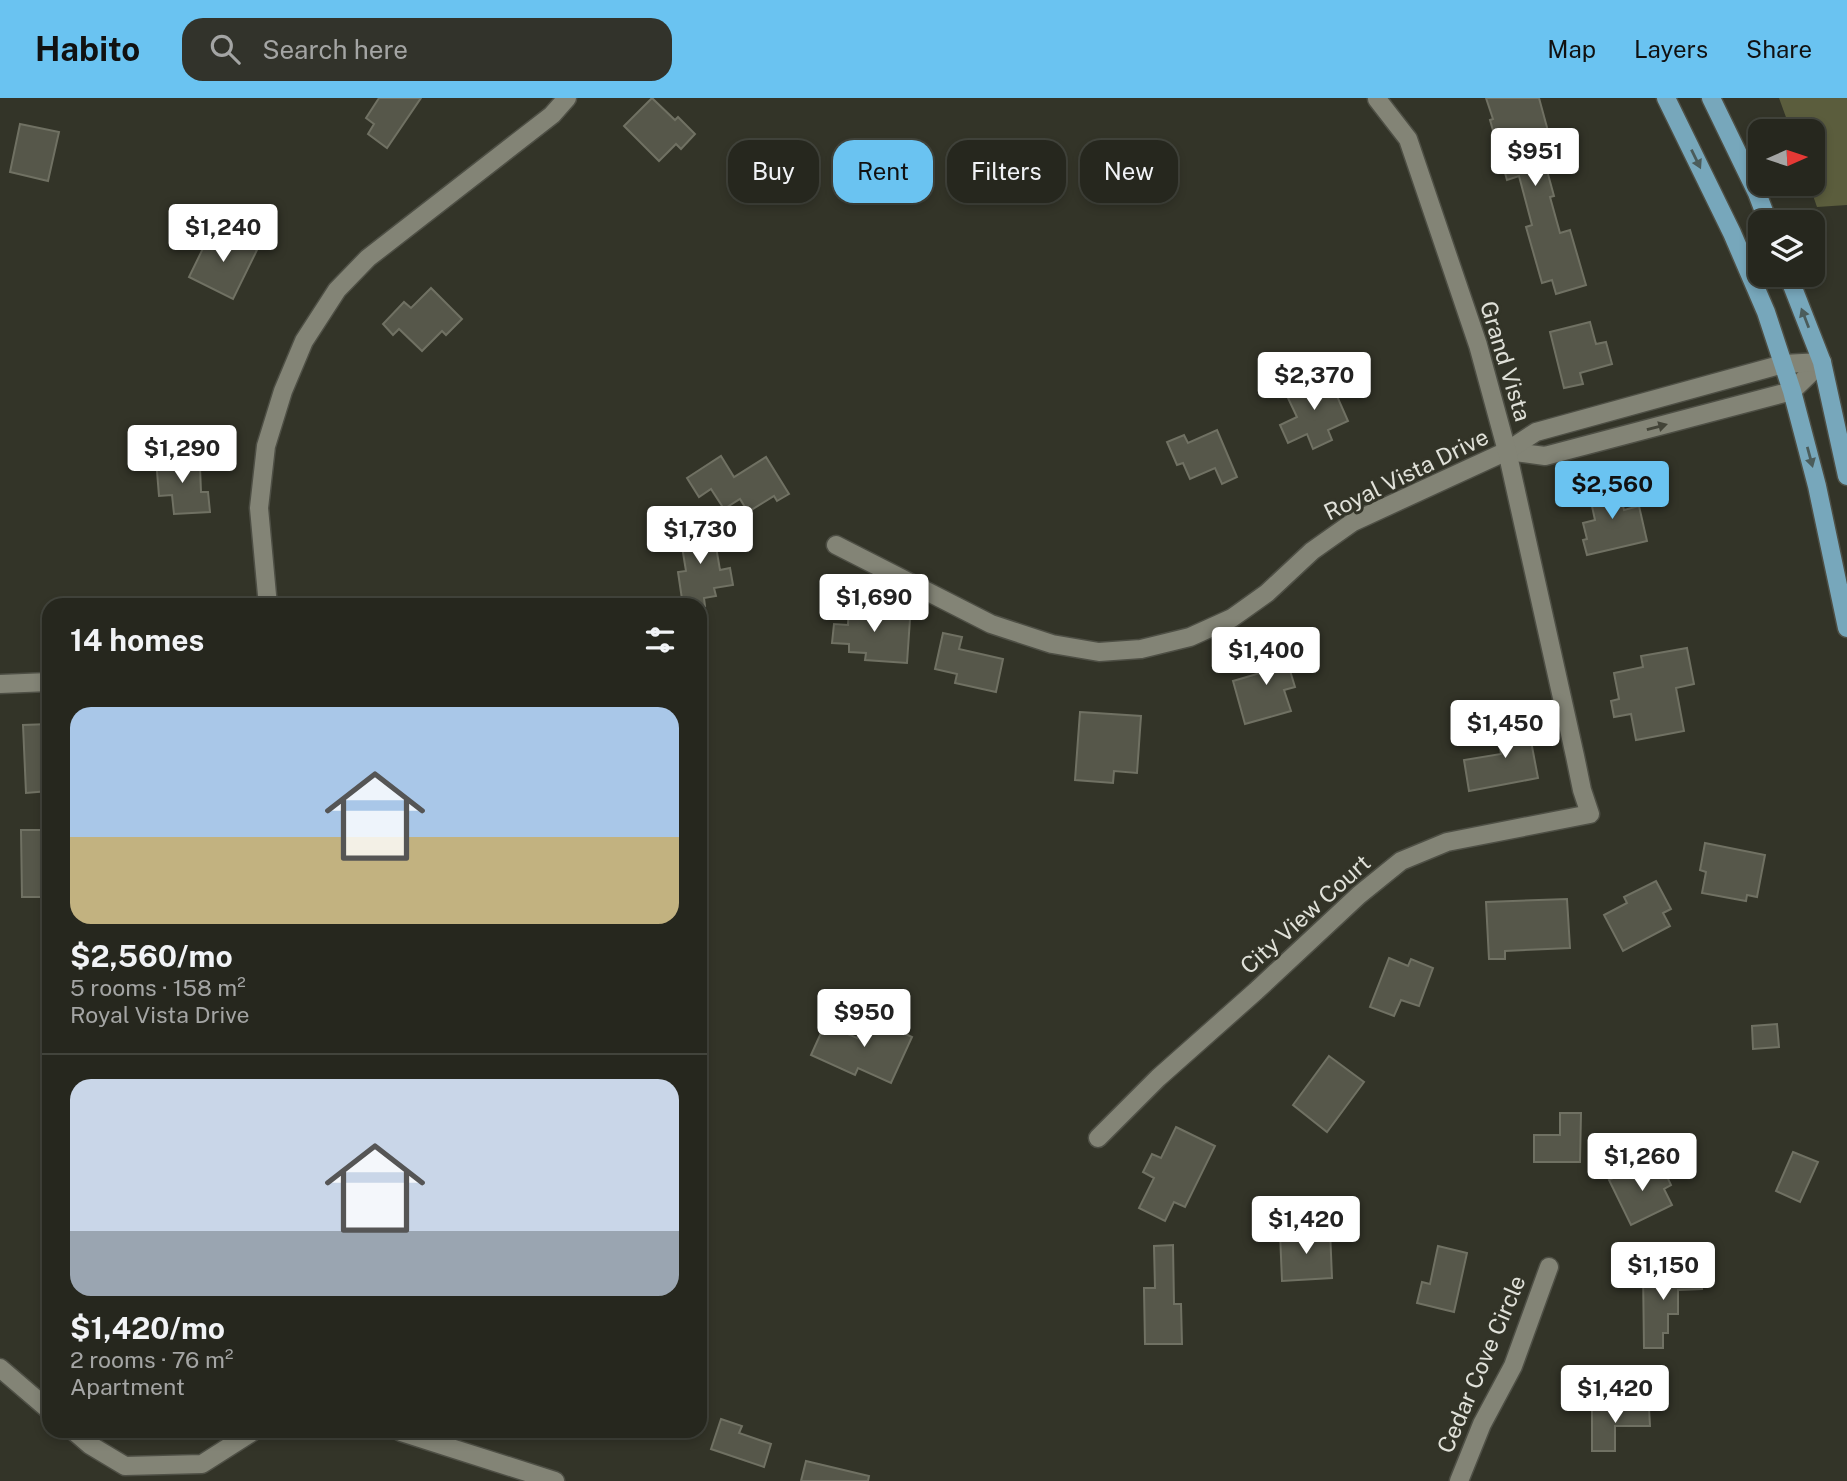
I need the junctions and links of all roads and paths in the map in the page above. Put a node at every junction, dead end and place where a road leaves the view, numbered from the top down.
1 (567, 98) edge
2 (1666, 98) edge
3 (1711, 98) edge
4 (1377, 99) edge
5 (1763, 210) edge
6 (1793, 287) edge
7 (1822, 362) junction
8 (1783, 365) junction
9 (1792, 391) junction
10 (1623, 408) junction
11 (1631, 434) junction
12 (1507, 451) junction
13 (1847, 476) edge
14 (836, 545) dead end
15 (267, 598) edge
16 (1847, 628) edge
17 (42, 682) edge
18 (0, 684) edge
19 (1590, 814) joint
20 (1098, 1138) dead end
21 (1549, 1266) dead end
22 (0, 1368) edge
23 (42, 1404) edge
24 (82, 1438) edge
25 (243, 1438) edge
26 (420, 1438) edge
27 (555, 1481) edge
28 (1459, 1481) edge

1 - 15 street
2 -> 8 main road
3 - 5 main road
4 - 12 street, Grand Vista
7 -> 6 main road
7 - 8 street, Royal Vista Drive
7 - 9 street, Royal Vista Drive
7 - 13 main road
8 - 9 main road
8 - 10 street, Royal Vista Drive
11 -> 9 street, Royal Vista Drive
9 -> 16 main road
10 - 11 street
10 - 12 street, Royal Vista Drive
11 - 12 street, Royal Vista Drive
12 - 14 street, Royal Vista Drive
12 - 19 street, Grand Vista
17 - 18 street
19 - 20 street, City View Court
21 - 28 street, Cedar Cove Circle
22 - 23 street
24 - 25 street
26 - 27 street

